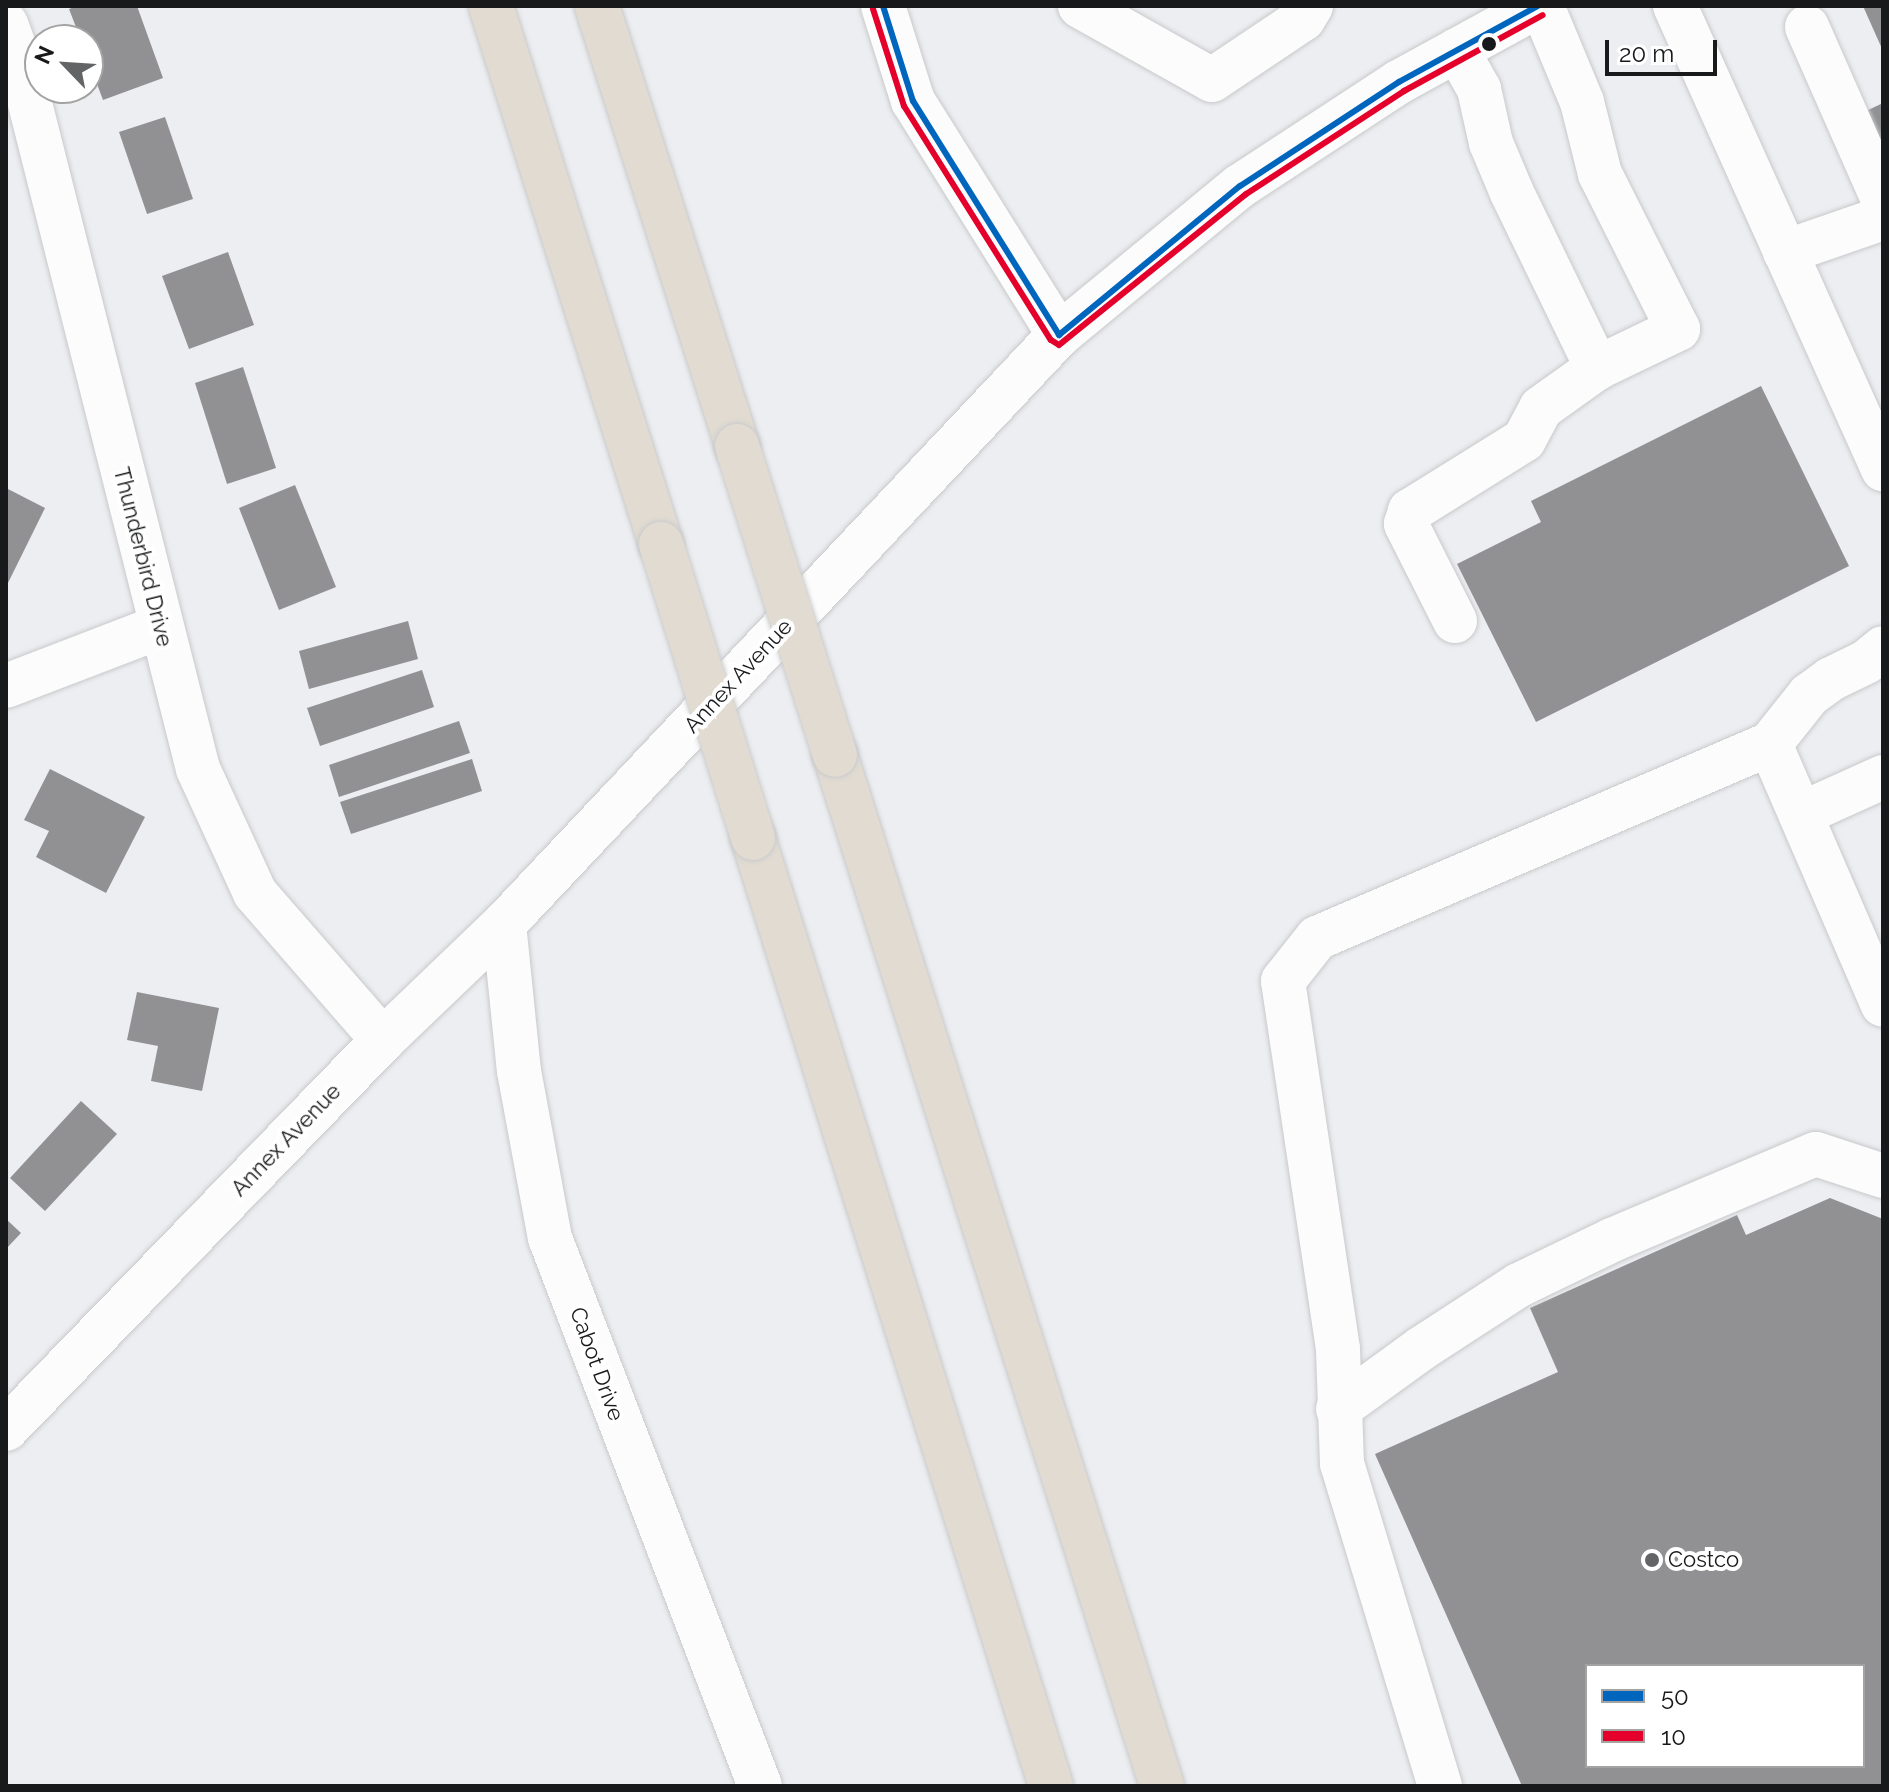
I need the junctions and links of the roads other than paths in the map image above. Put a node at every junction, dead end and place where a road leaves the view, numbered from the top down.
1 (491, 6) edge
2 (597, 6) edge
3 (883, 6) edge
4 (1080, 6) edge
5 (1311, 6) edge
6 (1540, 6) edge
7 (1675, 6) edge
8 (1807, 27) dead end
9 (10, 49) edge
10 (1457, 50) junction
11 (1883, 199) edge
12 (1883, 218) edge
13 (1785, 252) junction
14 (1059, 335) junction
15 (1597, 368) junction
16 (1883, 469) edge
17 (1455, 621) dead end
18 (160, 627) junction
19 (1883, 648) edge
20 (6, 686) edge
21 (1770, 744) junction
22 (1883, 777) edge
23 (1801, 814) junction
24 (504, 924) junction
25 (1883, 1005) edge
26 (383, 1040) junction
27 (1883, 1176) edge
28 (1338, 1409) junction
29 (6, 1429) edge
30 (760, 1786) edge
31 (1051, 1786) edge
32 (1162, 1786) edge
33 (1440, 1786) edge

1 - 31 highway, bridge
2 - 32 highway, bridge
3 - 14 street
4 - 5 street
6 - 10 street, Annex Avenue
6 - 15 street
7 - 13 street
8 - 11 street
9 - 18 street, Thunderbird Drive
10 - 14 street, Annex Avenue
10 - 15 street
12 - 13 street
13 - 16 street
14 - 24 street, Annex Avenue
15 - 17 street
18 - 20 street
18 - 26 street, Thunderbird Drive
19 - 21 street
21 - 23 street
21 - 28 street
22 - 23 street
23 - 25 street
24 - 26 street, Annex Avenue
24 - 30 street, Cabot Drive
26 - 29 street, Annex Avenue
27 - 28 street
28 - 33 street

